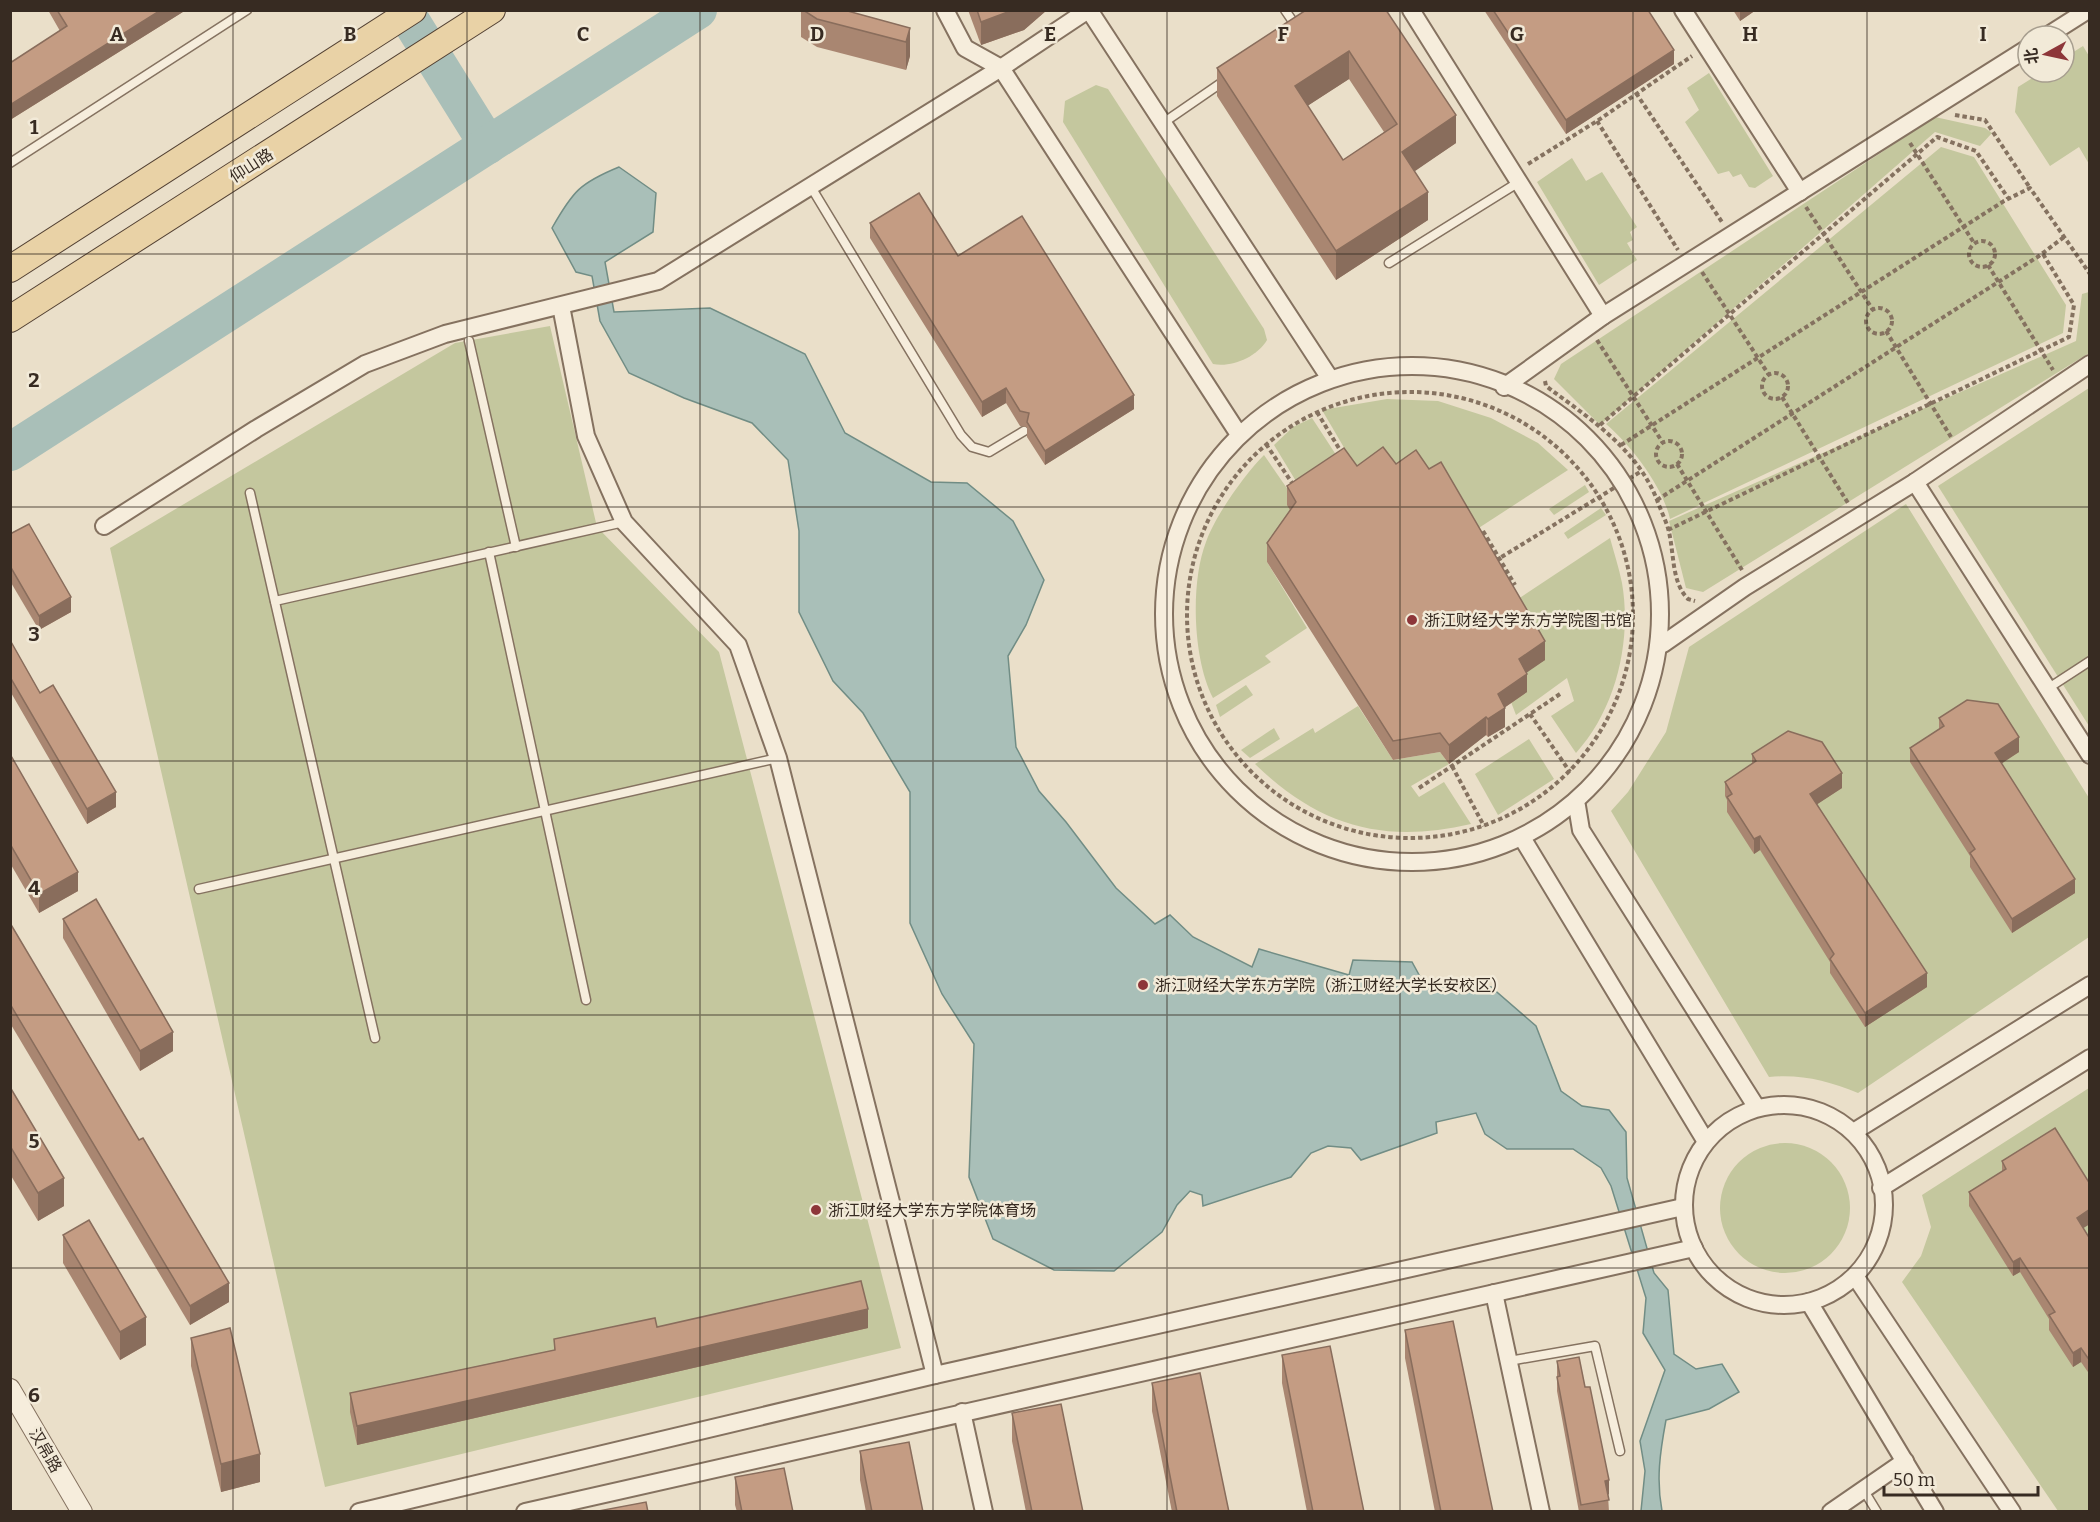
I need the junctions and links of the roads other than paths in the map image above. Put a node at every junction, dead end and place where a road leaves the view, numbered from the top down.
1 (247, 10) edge
2 (413, 10) edge
3 (492, 10) edge
4 (945, 10) edge
5 (1088, 10) edge
6 (1285, 10) edge
7 (1411, 10) edge
8 (1683, 10) edge
9 (2088, 10) edge
10 (2066, 24) edge
11 (1289, 37) edge
12 (2016, 56) edge
13 (1001, 68) junction
14 (1231, 76) edge
15 (1163, 123) junction
16 (10, 163) edge
17 (1521, 174) junction
18 (811, 187) junction
19 (1800, 196) junction
20 (1389, 263) dead end
21 (10, 268) edge
22 (561, 306) junction
23 (1603, 316) junction
24 (10, 319) edge
25 (469, 341) dead end
26 (2090, 364) edge
27 (1329, 377) junction
28 (1504, 387) junction
29 (1236, 430) junction
30 (1024, 431) dead end
31 (1915, 482) junction
32 (250, 493) dead end
33 (624, 522) junction
34 (104, 526) dead end
35 (516, 547) junction
36 (489, 552) junction
37 (275, 601) junction
38 (1663, 644) junction
39 (2090, 661) edge
40 (2047, 689) junction
41 (2090, 755) edge
42 (778, 758) junction
43 (1577, 806) junction
44 (545, 811) junction
45 (1524, 841) junction
46 (334, 858) junction
47 (199, 889) dead end
48 (2090, 985) edge
49 (586, 1000) dead end
50 (375, 1038) dead end
51 (2090, 1058) edge
52 (1757, 1108) junction
53 (1855, 1131) junction
54 (1705, 1140) junction
55 (1881, 1188) junction
56 (1683, 1207) junction
57 (1694, 1248) junction
58 (1855, 1276) junction
59 (1494, 1293) junction
60 (1809, 1302) junction
61 (1509, 1361) junction
62 (935, 1375) junction
63 (10, 1389) edge
64 (962, 1412) junction
65 (1620, 1451) dead end
66 (1905, 1461) junction
67 (1863, 1489) junction
68 (523, 1511) edge
69 (82, 1512) edge
70 (359, 1512) edge
71 (984, 1512) edge
72 (1542, 1512) edge
73 (1831, 1512) edge
74 (1876, 1512) edge
75 (1935, 1512) edge
76 (2012, 1512) edge

1 - 16 lane
2 - 21 main road
3 - 24 main road, 仰山路
4 - 13 street
5 - 13 street
5 - 15 street
6 - 11 lane
7 - 17 street
8 - 19 street
9 - 10 street
12 - 19 street
13 - 18 street
13 - 29 street
14 - 15 lane
15 - 27 street
17 - 20 lane
17 - 23 street
18 - 22 street
18 - 30 lane
19 - 23 street
22 - 33 street
22 - 34 street
23 - 28 street
25 - 35 lane
26 - 31 street
27 - 28 street
27 - 29 street
28 - 38 street
29 - 45 street
31 - 38 street
31 - 40 street
32 - 37 lane
33 - 35 lane
33 - 42 street
35 - 36 lane
36 - 37 lane
36 - 44 lane
37 - 46 lane
38 - 43 street
39 - 40 lane
40 - 41 street
42 - 44 lane
42 - 62 street
43 - 45 street
43 - 52 street
44 - 46 lane
44 - 49 lane
45 - 54 street
46 - 47 lane
46 - 50 lane
48 - 53 street
51 - 55 street
52 - 53 street
52 - 54 street
53 - 55 street
54 - 56 street
55 - 58 street
56 - 57 street
56 - 62 street
57 - 59 street
57 - 60 street
58 - 60 street
58 - 76 street
59 - 61 street
59 - 64 street
60 - 66 street
61 - 65 lane
61 - 72 street
62 - 70 street
63 - 69 street, 汉帛路
64 - 68 street
64 - 71 street
66 - 67 street
66 - 75 street
67 - 73 street
67 - 74 lane

